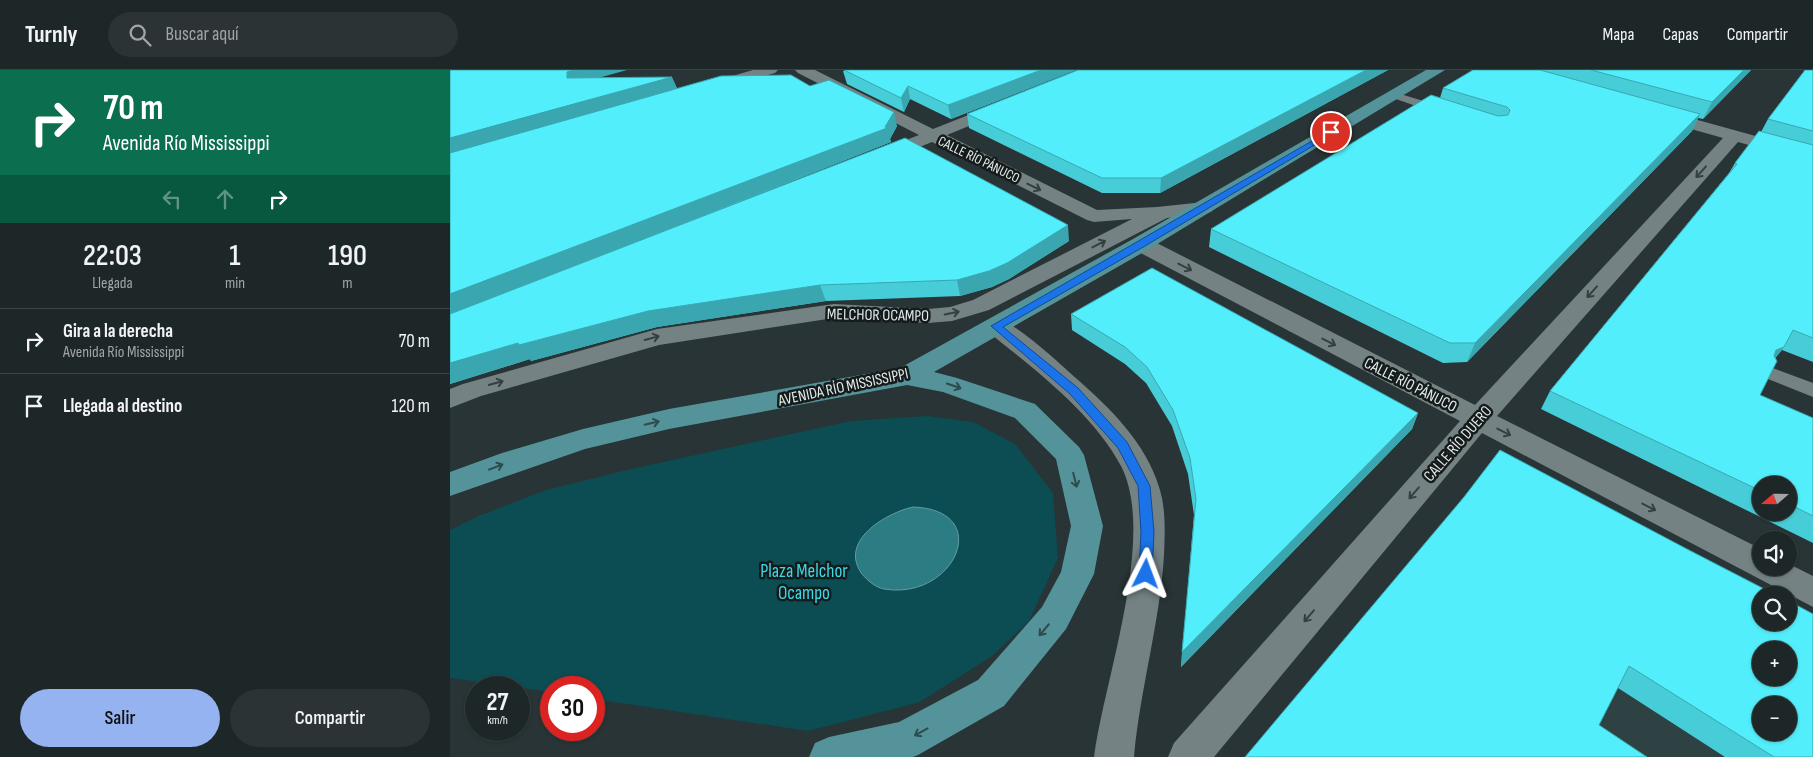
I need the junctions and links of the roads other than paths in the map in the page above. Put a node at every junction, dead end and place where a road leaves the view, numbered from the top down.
1 (770, 70) edge
2 (803, 70) edge
3 (1437, 70) edge
4 (695, 92) edge
5 (1394, 95) junction
6 (1022, 99) edge
7 (1641, 110) edge
8 (1451, 114) edge
9 (931, 136) junction
10 (1734, 136) junction
11 (1813, 158) edge
12 (857, 165) edge
13 (1204, 208) junction
14 (1162, 212) junction
15 (1142, 244) junction
16 (996, 326) junction
17 (1770, 372) edge
18 (897, 377) junction
19 (1813, 390) edge
20 (450, 399) edge
21 (1478, 419) junction
22 (450, 484) edge
23 (1752, 560) edge
24 (1782, 576) edge
25 (1813, 592) edge
26 (829, 757) edge
27 (1114, 757) edge
28 (1188, 757) edge

1 - 4 street
2 - 9 street, CALLE RÍO PÁNUCO
3 - 5 main road, AVENIDA RÍO MISSISSIPPI
5 - 8 lane
5 - 13 main road, AVENIDA RÍO MISSISSIPPI
6 - 9 street
7 - 10 street
9 - 12 street
9 -> 14 street, CALLE RÍO PÁNUCO
10 - 11 street
10 -> 21 street, CALLE RÍO DUERO
13 - 14 street, MELCHOR OCAMPO
13 - 15 main road, AVENIDA RÍO MISSISSIPPI
20 -> 14 street, MELCHOR OCAMPO
15 - 16 main road, AVENIDA RÍO MISSISSIPPI
15 -> 21 street, CALLE RÍO PÁNUCO
16 - 18 main road, AVENIDA RÍO MISSISSIPPI
16 - 27 street
17 - 19 lane
22 -> 18 main road, AVENIDA RÍO MISSISSIPPI
18 -> 26 main road
21 -> 23 street, CALLE RÍO PÁNUCO
21 -> 28 street, CALLE RÍO DUERO
24 - 25 street

